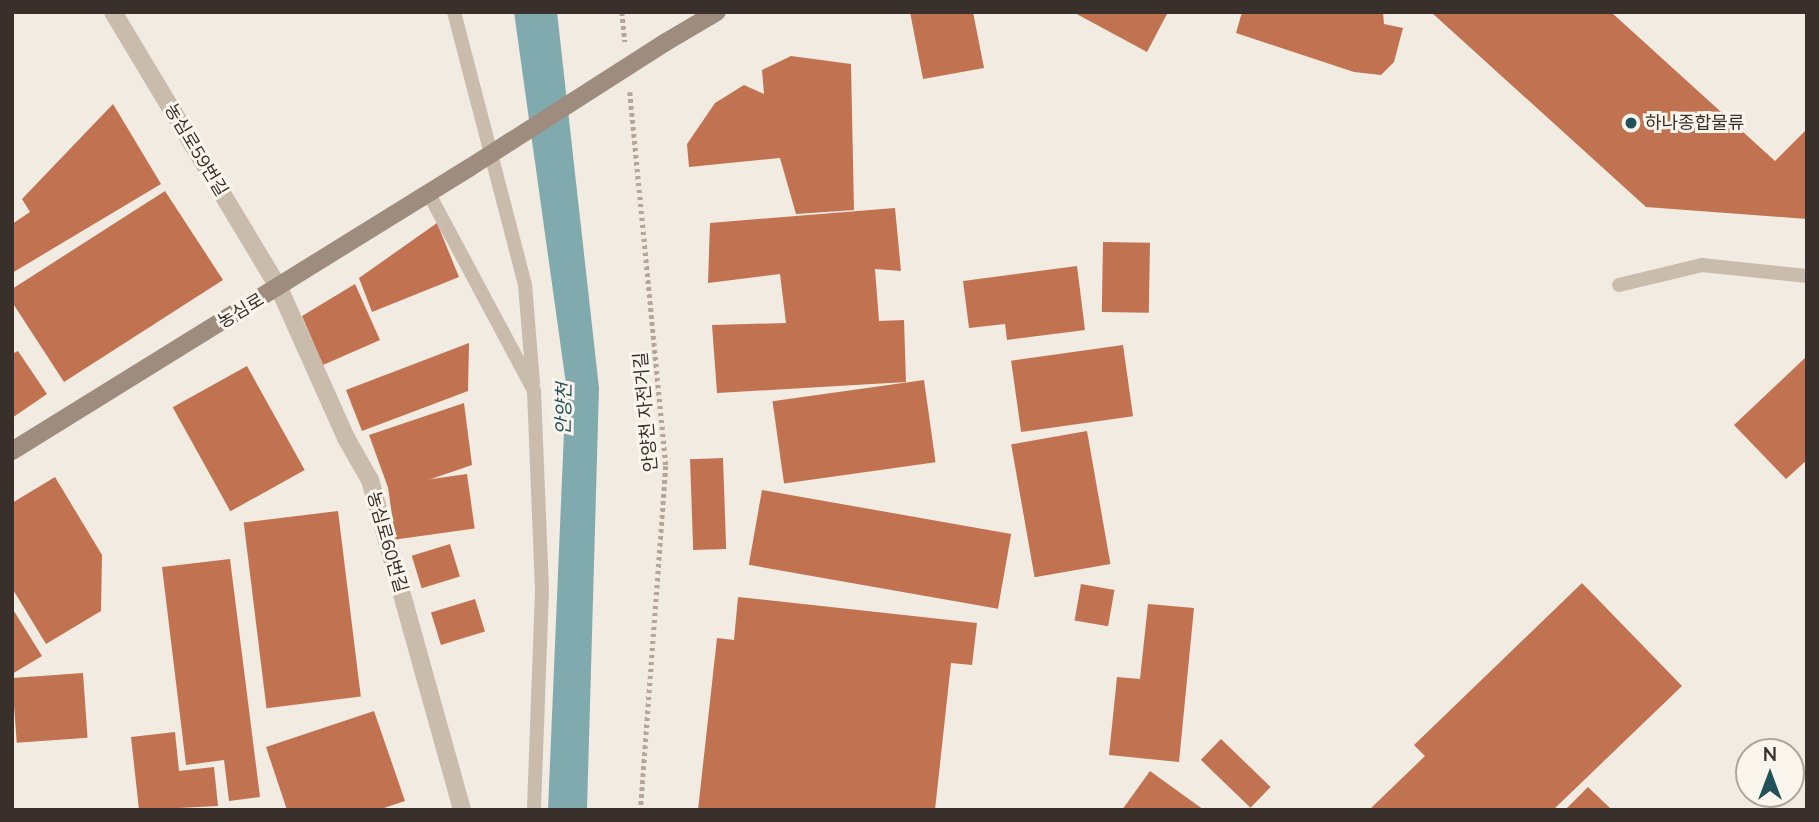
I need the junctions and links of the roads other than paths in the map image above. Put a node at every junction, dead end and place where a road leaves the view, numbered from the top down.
1 (113, 12) edge
2 (454, 12) edge
3 (717, 12) edge
4 (429, 194) junction
5 (1807, 276) edge
6 (1619, 285) dead end
7 (279, 288) junction
8 (534, 391) junction
9 (12, 451) edge
10 (462, 810) edge
11 (534, 810) edge

1 - 7 street, 농심로59번길
2 - 8 lane
3 - 4 street, 농심로, bridge
4 - 7 street, 농심로
4 - 8 lane
5 - 6 lane
7 - 9 street, 농심로
7 - 10 street, 농심로60번길
8 - 11 lane

